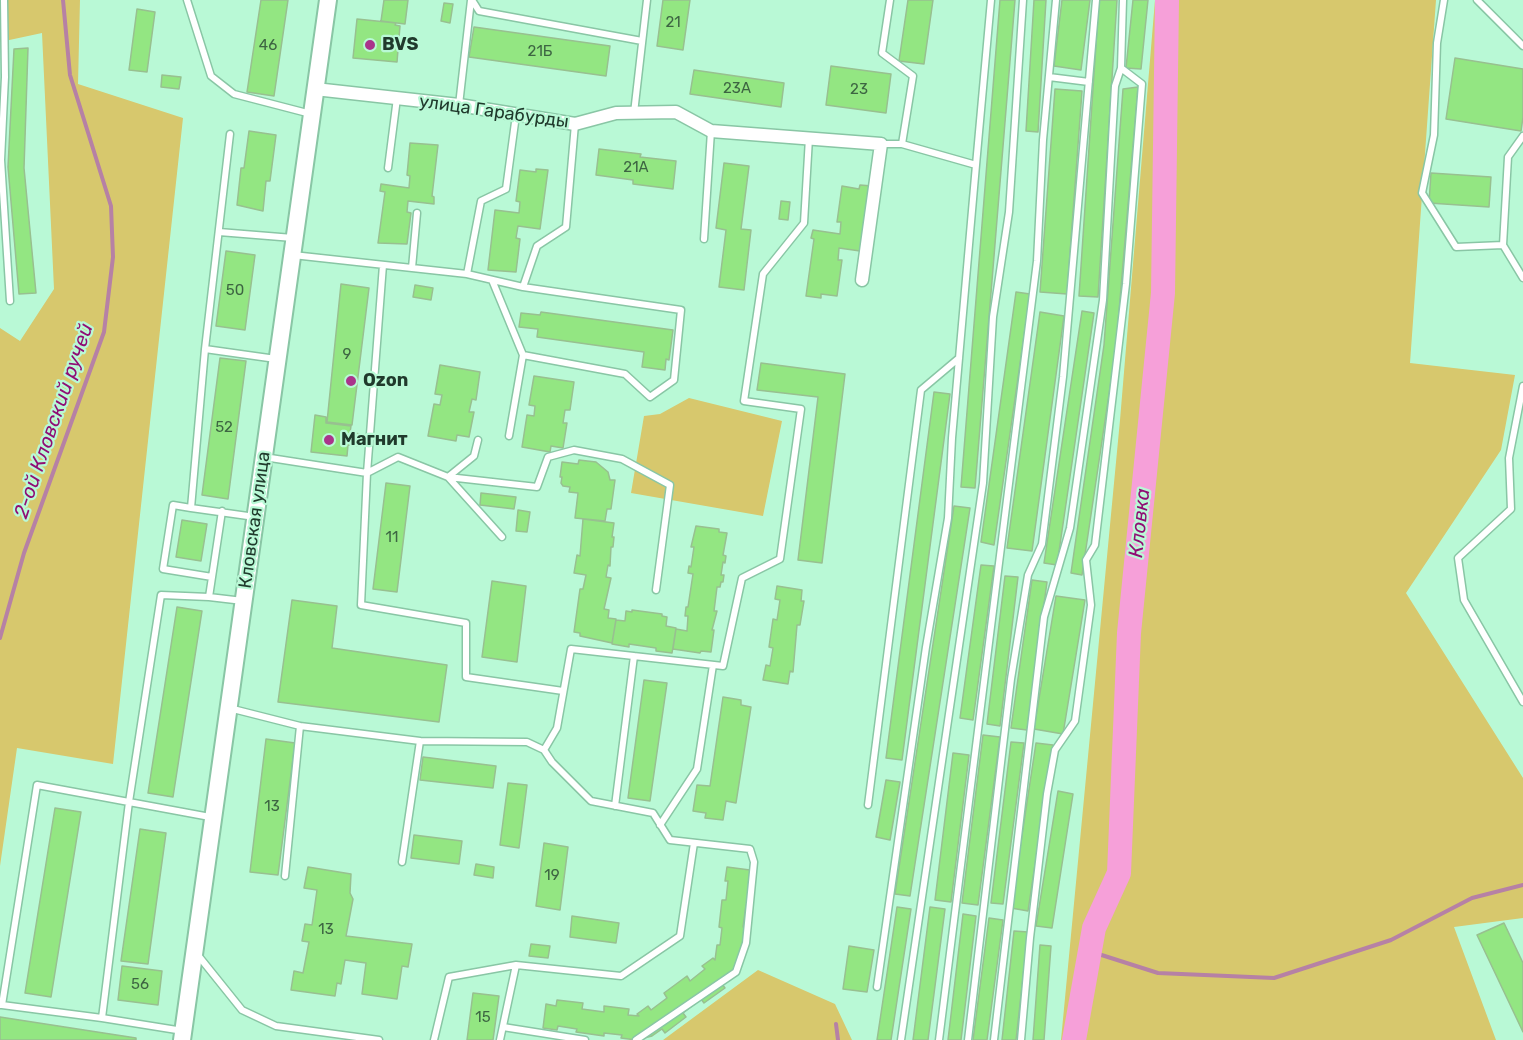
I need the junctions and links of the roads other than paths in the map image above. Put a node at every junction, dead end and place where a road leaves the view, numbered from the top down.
1 (4, 0) edge
2 (187, 0) edge
3 (328, 0) edge
4 (471, 0) edge
5 (647, 0) edge
6 (890, 0) edge
7 (991, 0) edge
8 (1023, 0) edge
9 (1056, 0) edge
10 (1096, 0) edge
11 (1123, 0) edge
12 (1444, 0) edge
13 (1477, 0) edge
14 (642, 42) junction
15 (1523, 46) edge
16 (1121, 68) junction
17 (1049, 77) junction
18 (1089, 82) junction
19 (315, 89) junction
20 (398, 98) junction
21 (459, 105) junction
22 (634, 112) junction
23 (311, 114) junction
24 (516, 115) junction
25 (574, 124) junction
26 (711, 131) junction
27 (230, 134) dead end
28 (1523, 136) edge
29 (809, 138) junction
30 (881, 144) junction
31 (902, 144) junction
32 (976, 165) junction
33 (388, 168) dead end
34 (417, 213) dead end
35 (219, 232) junction
36 (704, 239) dead end
37 (1503, 246) junction
38 (293, 247) junction
39 (383, 265) junction
40 (412, 268) junction
41 (467, 274) junction
42 (1523, 278) edge
43 (492, 280) junction
44 (862, 280) dead end
45 (523, 287) junction
46 (10, 301) dead end
47 (205, 349) junction
48 (523, 355) junction
49 (959, 358) junction
50 (278, 359) junction
51 (1523, 386) edge
52 (509, 436) dead end
53 (478, 440) dead end
54 (264, 457) junction
55 (367, 473) junction
56 (448, 477) junction
57 (190, 507) junction
58 (222, 511) junction
59 (255, 518) junction
60 (502, 537) dead end
61 (212, 577) junction
62 (656, 590) dead end
63 (209, 597) junction
64 (244, 601) junction
65 (634, 656) junction
66 (713, 665) junction
67 (563, 691) junction
68 (1523, 702) edge
69 (229, 708) junction
70 (300, 726) junction
71 (420, 741) junction
72 (544, 750) junction
73 (129, 802) junction
74 (868, 805) dead end
75 (615, 806) junction
76 (213, 818) junction
77 (660, 825) junction
78 (694, 843) junction
79 (402, 862) dead end
80 (285, 876) dead end
81 (194, 952) junction
82 (516, 965) junction
83 (877, 987) dead end
84 (1, 1005) edge
85 (102, 1018) junction
86 (503, 1027) junction
87 (182, 1036) edge
88 (379, 1040) edge
89 (434, 1040) edge
90 (500, 1040) edge
91 (585, 1040) edge
92 (636, 1040) edge
93 (901, 1040) edge
94 (939, 1040) edge
95 (968, 1040) edge
96 (994, 1040) edge
97 (1022, 1040) edge

1 - 46 lane
2 - 23 lane
3 - 19 street, Кловская улица
4 - 14 lane
4 - 21 lane
5 - 14 lane
6 - 31 lane
7 - 32 lane
8 - 93 lane
9 - 17 lane
10 - 18 lane
11 - 16 lane
12 - 37 lane
13 - 15 lane
14 - 22 lane
16 - 96 lane
16 - 97 lane
17 - 18 lane
17 - 94 lane
18 - 95 lane
19 - 20 street, улица Гарабурды
19 - 23 street, Кловская улица
20 - 21 street, улица Гарабурды
20 - 33 lane
21 - 24 street, улица Гарабурды
22 - 25 street, улица Гарабурды
22 - 26 street, улица Гарабурды
23 - 38 street, Кловская улица
24 - 25 street, улица Гарабурды
24 - 41 lane
25 - 45 lane
26 - 29 street, улица Гарабурды
26 - 36 lane
27 - 35 lane
28 - 37 lane
29 - 30 street, улица Гарабурды
29 - 66 lane
30 - 31 lane
30 - 44 street
31 - 32 lane
32 - 49 lane
34 - 40 lane
35 - 38 lane
35 - 47 lane
37 - 42 lane
38 - 39 lane
38 - 50 street, Кловская улица
39 - 40 lane
39 - 55 lane
40 - 41 lane
41 - 43 lane
43 - 45 lane
43 - 48 lane
45 - 48 lane
47 - 50 lane
47 - 57 lane
48 - 52 lane
49 - 74 lane
49 - 83 lane
50 - 54 street, Кловская улица
51 - 68 lane
53 - 56 lane
54 - 55 lane
54 - 59 street, Кловская улица
55 - 56 lane
55 - 67 lane
56 - 60 lane
56 - 62 lane
57 - 58 lane
57 - 61 lane
58 - 59 lane
58 - 61 lane
59 - 64 street, Кловская улица
61 - 63 lane
63 - 64 lane
63 - 73 lane
64 - 69 street, Кловская улица
65 - 66 lane
65 - 67 lane
65 - 75 lane
66 - 77 lane
67 - 72 lane
69 - 70 lane
69 - 76 street, Кловская улица
70 - 71 lane
70 - 80 lane
71 - 72 lane
71 - 79 lane
72 - 75 lane
73 - 76 lane
73 - 84 lane
73 - 85 lane
75 - 77 lane
76 - 81 street, Кловская улица
77 - 78 lane
78 - 82 lane
78 - 92 lane
81 - 87 street, Кловская улица
81 - 88 lane
82 - 86 lane
82 - 89 lane
84 - 85 lane
85 - 87 lane
86 - 90 lane
86 - 91 lane

